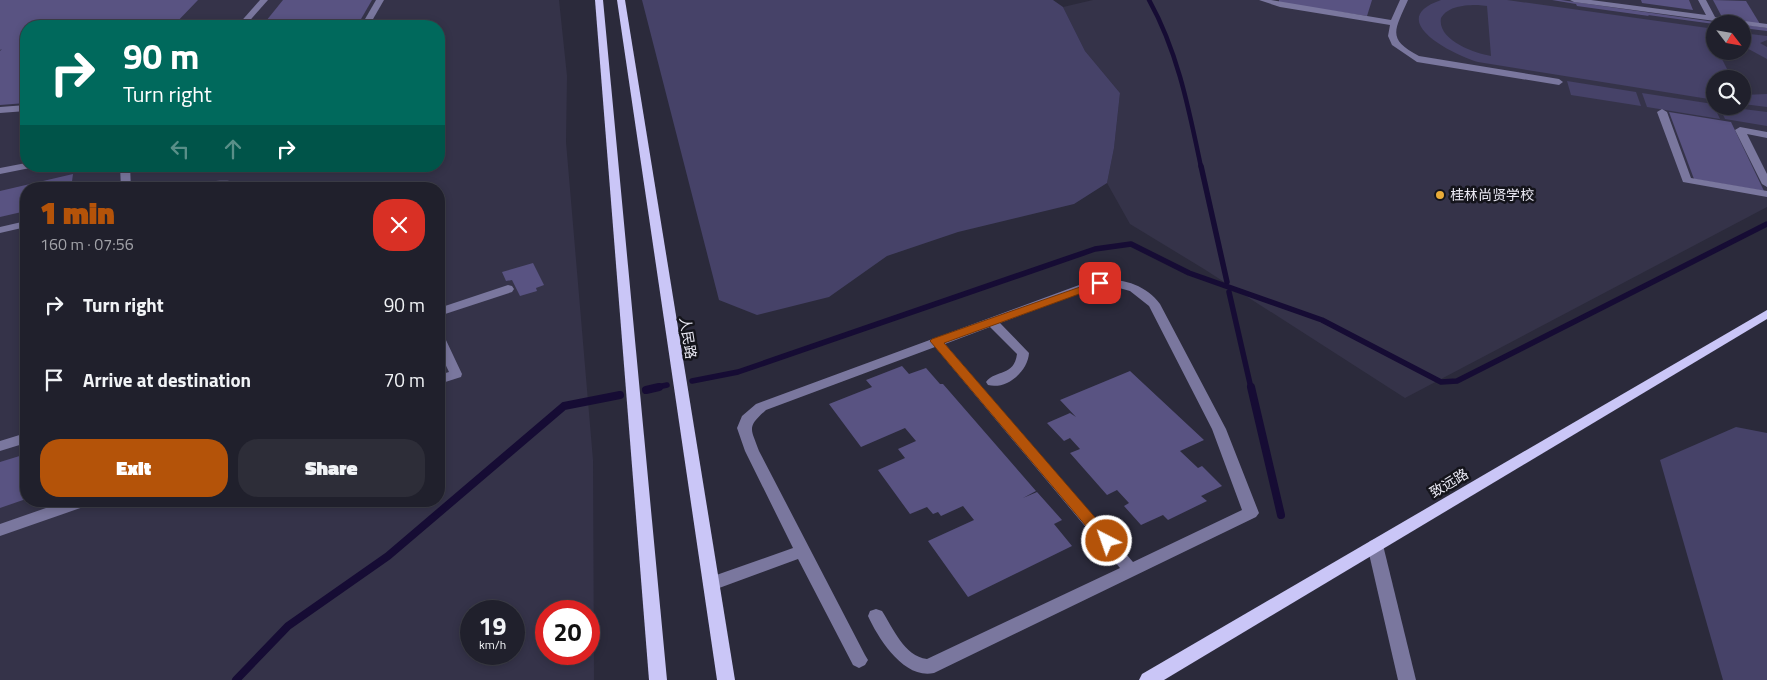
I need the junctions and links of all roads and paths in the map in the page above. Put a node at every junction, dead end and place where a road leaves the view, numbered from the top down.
1 (264, 0) edge
2 (380, 0) edge
3 (599, 0) edge
4 (621, 0) edge
5 (1263, 0) edge
6 (1404, 0) edge
7 (1574, 0) edge
8 (1702, 0) edge
9 (1635, 4) edge
10 (1710, 15) edge
11 (1706, 18) edge
12 (246, 20) edge
13 (368, 20) edge
14 (1394, 23) junction
15 (1751, 24) edge
16 (1767, 26) edge
17 (1559, 82) dead end
18 (20, 108) edge
19 (0, 110) edge
20 (1662, 112) dead end
21 (1767, 135) edge
22 (20, 167) edge
23 (0, 171) edge
24 (1767, 184) edge
25 (1767, 194) edge
26 (20, 225) edge
27 (0, 230) edge
28 (508, 289) dead end
29 (445, 310) edge
30 (1767, 314) edge
31 (990, 321) junction
32 (936, 341) junction
33 (445, 351) edge
34 (445, 378) edge
35 (993, 382) dead end
36 (20, 440) edge
37 (0, 446) edge
38 (67, 507) edge
39 (0, 530) edge
40 (1375, 545) junction
41 (802, 552) junction
42 (1131, 570) junction
43 (711, 584) junction
44 (876, 616) dead end
45 (859, 660) dead end
46 (658, 680) edge
47 (726, 680) edge
48 (1148, 680) edge
49 (1407, 680) edge

1 - 12 street
2 - 13 street
3 - 46 main road
4 - 43 main road, 人民路
5 - 14 street
6 - 14 street
7 - 9 street
8 - 10 street
9 - 11 street
14 - 17 street
15 - 16 street
18 - 19 street
20 - 25 street
21 - 24 street
22 - 23 street
26 - 27 street
28 - 29 street
30 - 40 main road, 致远路
31 - 32 street
31 - 35 street
31 - 42 street
32 - 41 street
32 - 42 street
33 - 34 street
36 - 37 street
38 - 39 street
40 - 48 main road, 致远路
40 - 49 street
41 - 43 street
41 - 45 street
42 - 44 street
43 - 47 main road, 人民路

